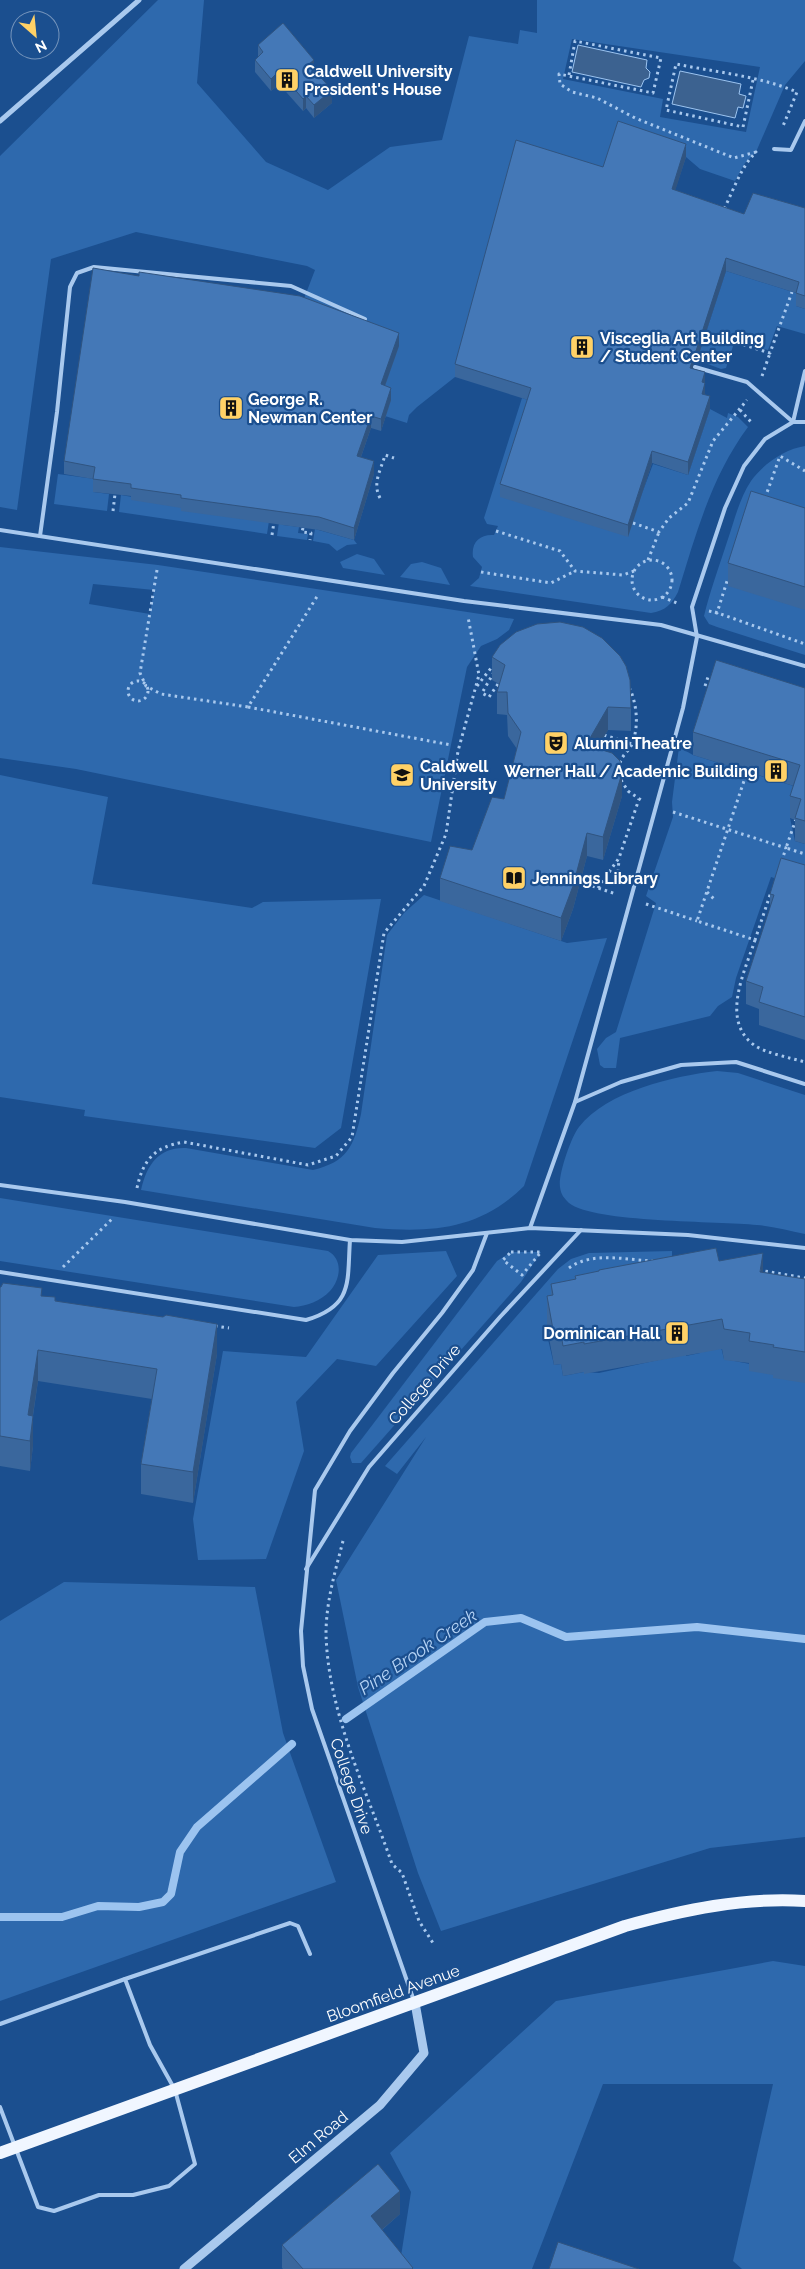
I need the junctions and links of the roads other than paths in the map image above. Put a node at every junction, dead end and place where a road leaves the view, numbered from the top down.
1 (139, 0) edge
2 (0, 121) edge
3 (805, 121) edge
4 (774, 149) road end
5 (365, 318) edge
6 (695, 367) edge
7 (805, 371) edge
8 (793, 422) junction
9 (805, 422) edge
10 (0, 530) edge
11 (40, 536) junction
12 (697, 637) junction
13 (805, 666) edge
14 (805, 1084) edge
15 (575, 1102) junction
16 (0, 1184) edge
17 (530, 1228) junction
18 (581, 1230) junction
19 (487, 1233) junction
20 (350, 1240) junction
21 (805, 1248) edge
22 (0, 1272) edge
23 (306, 1570) junction
24 (805, 1901) edge
25 (310, 1954) dead end
26 (125, 1979) junction
27 (414, 2003) junction
28 (0, 2024) edge
29 (175, 2090) junction
30 (0, 2107) edge
31 (16, 2147) junction
32 (0, 2153) edge
33 (184, 2269) edge

1 - 2 street
3 - 4 lane
5 - 11 lane
6 - 8 lane
7 - 8 lane
8 - 9 lane
8 - 12 lane
10 - 11 lane
11 - 12 lane
12 - 13 lane
12 - 15 lane
14 - 15 lane
15 - 17 lane
16 - 20 lane
17 - 18 lane
17 - 19 lane
18 - 21 lane
18 - 23 lane, College Drive
19 - 20 lane
19 - 23 lane, College Drive
20 - 22 lane
23 - 27 lane, College Drive
24 - 27 main road, Bloomfield Avenue
25 - 26 lane
26 - 28 lane
26 - 29 lane
27 - 29 main road, Bloomfield Avenue
27 - 33 street, Elm Road
29 - 31 main road, Bloomfield Avenue
29 - 31 lane
30 - 31 lane
31 - 32 main road, Bloomfield Avenue

